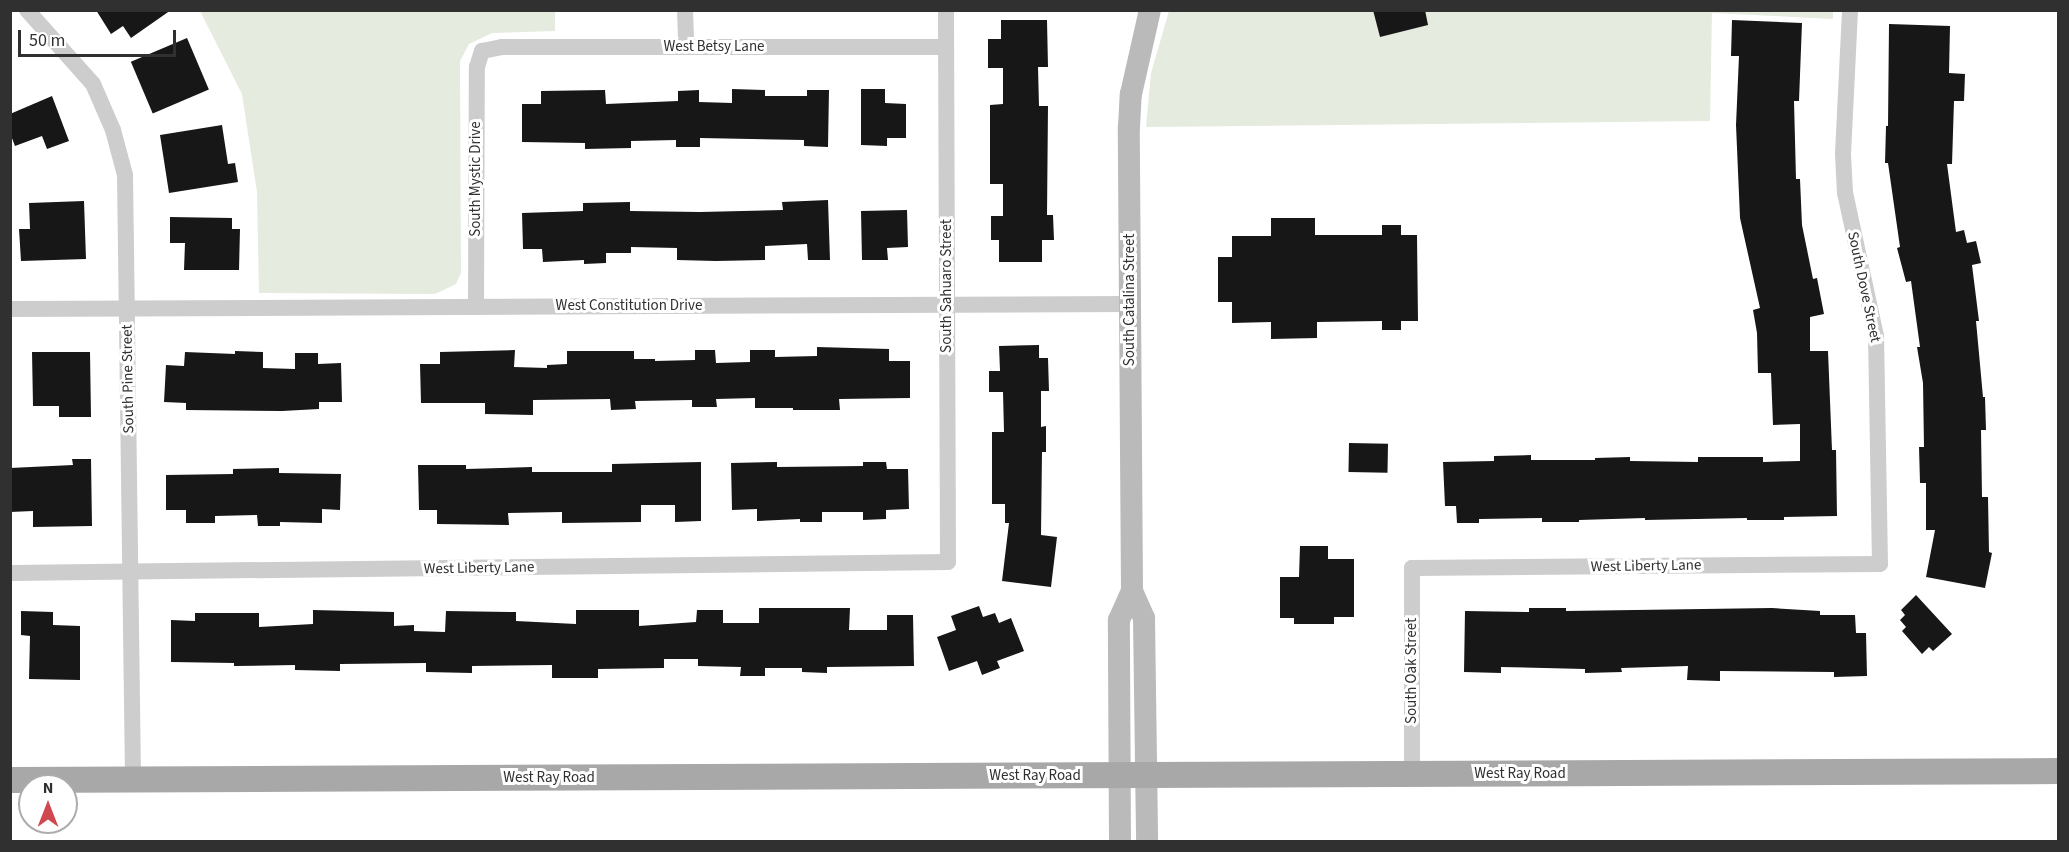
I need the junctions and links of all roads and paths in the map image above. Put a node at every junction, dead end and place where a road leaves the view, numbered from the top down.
1 (27, 10) edge
2 (686, 10) edge
3 (946, 10) edge
4 (1150, 10) edge
5 (1850, 10) edge
6 (686, 47) junction
7 (946, 47) junction
8 (482, 51) joint
9 (1130, 304) junction
10 (948, 305) junction
11 (476, 307) junction
12 (127, 308) junction
13 (10, 309) edge
14 (948, 562) joint
15 (1880, 564) joint
16 (1412, 568) joint
17 (10, 573) edge
18 (130, 573) junction
19 (1132, 591) junction
20 (2058, 771) edge
21 (1412, 774) junction
22 (1119, 775) junction
23 (1146, 776) junction
24 (133, 779) junction
25 (10, 780) edge
26 (1120, 842) edge
27 (1147, 842) edge

1 - 12 street, South Pine Street
2 - 6 street
3 - 7 street, South Sahuaro Street
4 - 9 street, South Catalina Street
5 - 15 street, South Dove Street
6 - 7 street, West Betsy Lane
6 - 8 street, West Betsy Lane
7 - 10 street, South Sahuaro Street
8 - 11 street, South Mystic Drive
9 - 10 street, West Constitution Drive
9 - 19 street, South Catalina Street
10 - 11 street, West Constitution Drive
10 - 14 street, South Sahuaro Street
11 - 12 street, West Constitution Drive
12 - 13 street, West Constitution Drive
12 - 18 street, South Pine Street
14 - 18 street, West Liberty Lane
15 - 16 street, West Liberty Lane
16 - 21 street, South Oak Street
17 - 18 street, West Liberty Lane
18 - 24 street, South Pine Street
19 - 22 street, South Catalina Street
19 - 23 street, South Catalina Street
20 - 21 main road, West Ray Road
21 - 23 main road, West Ray Road
22 - 23 main road, West Ray Road
22 - 24 main road, West Ray Road
22 - 26 street, South Catalina Street
23 - 27 street, South Catalina Street
24 - 25 main road, West Ray Road

